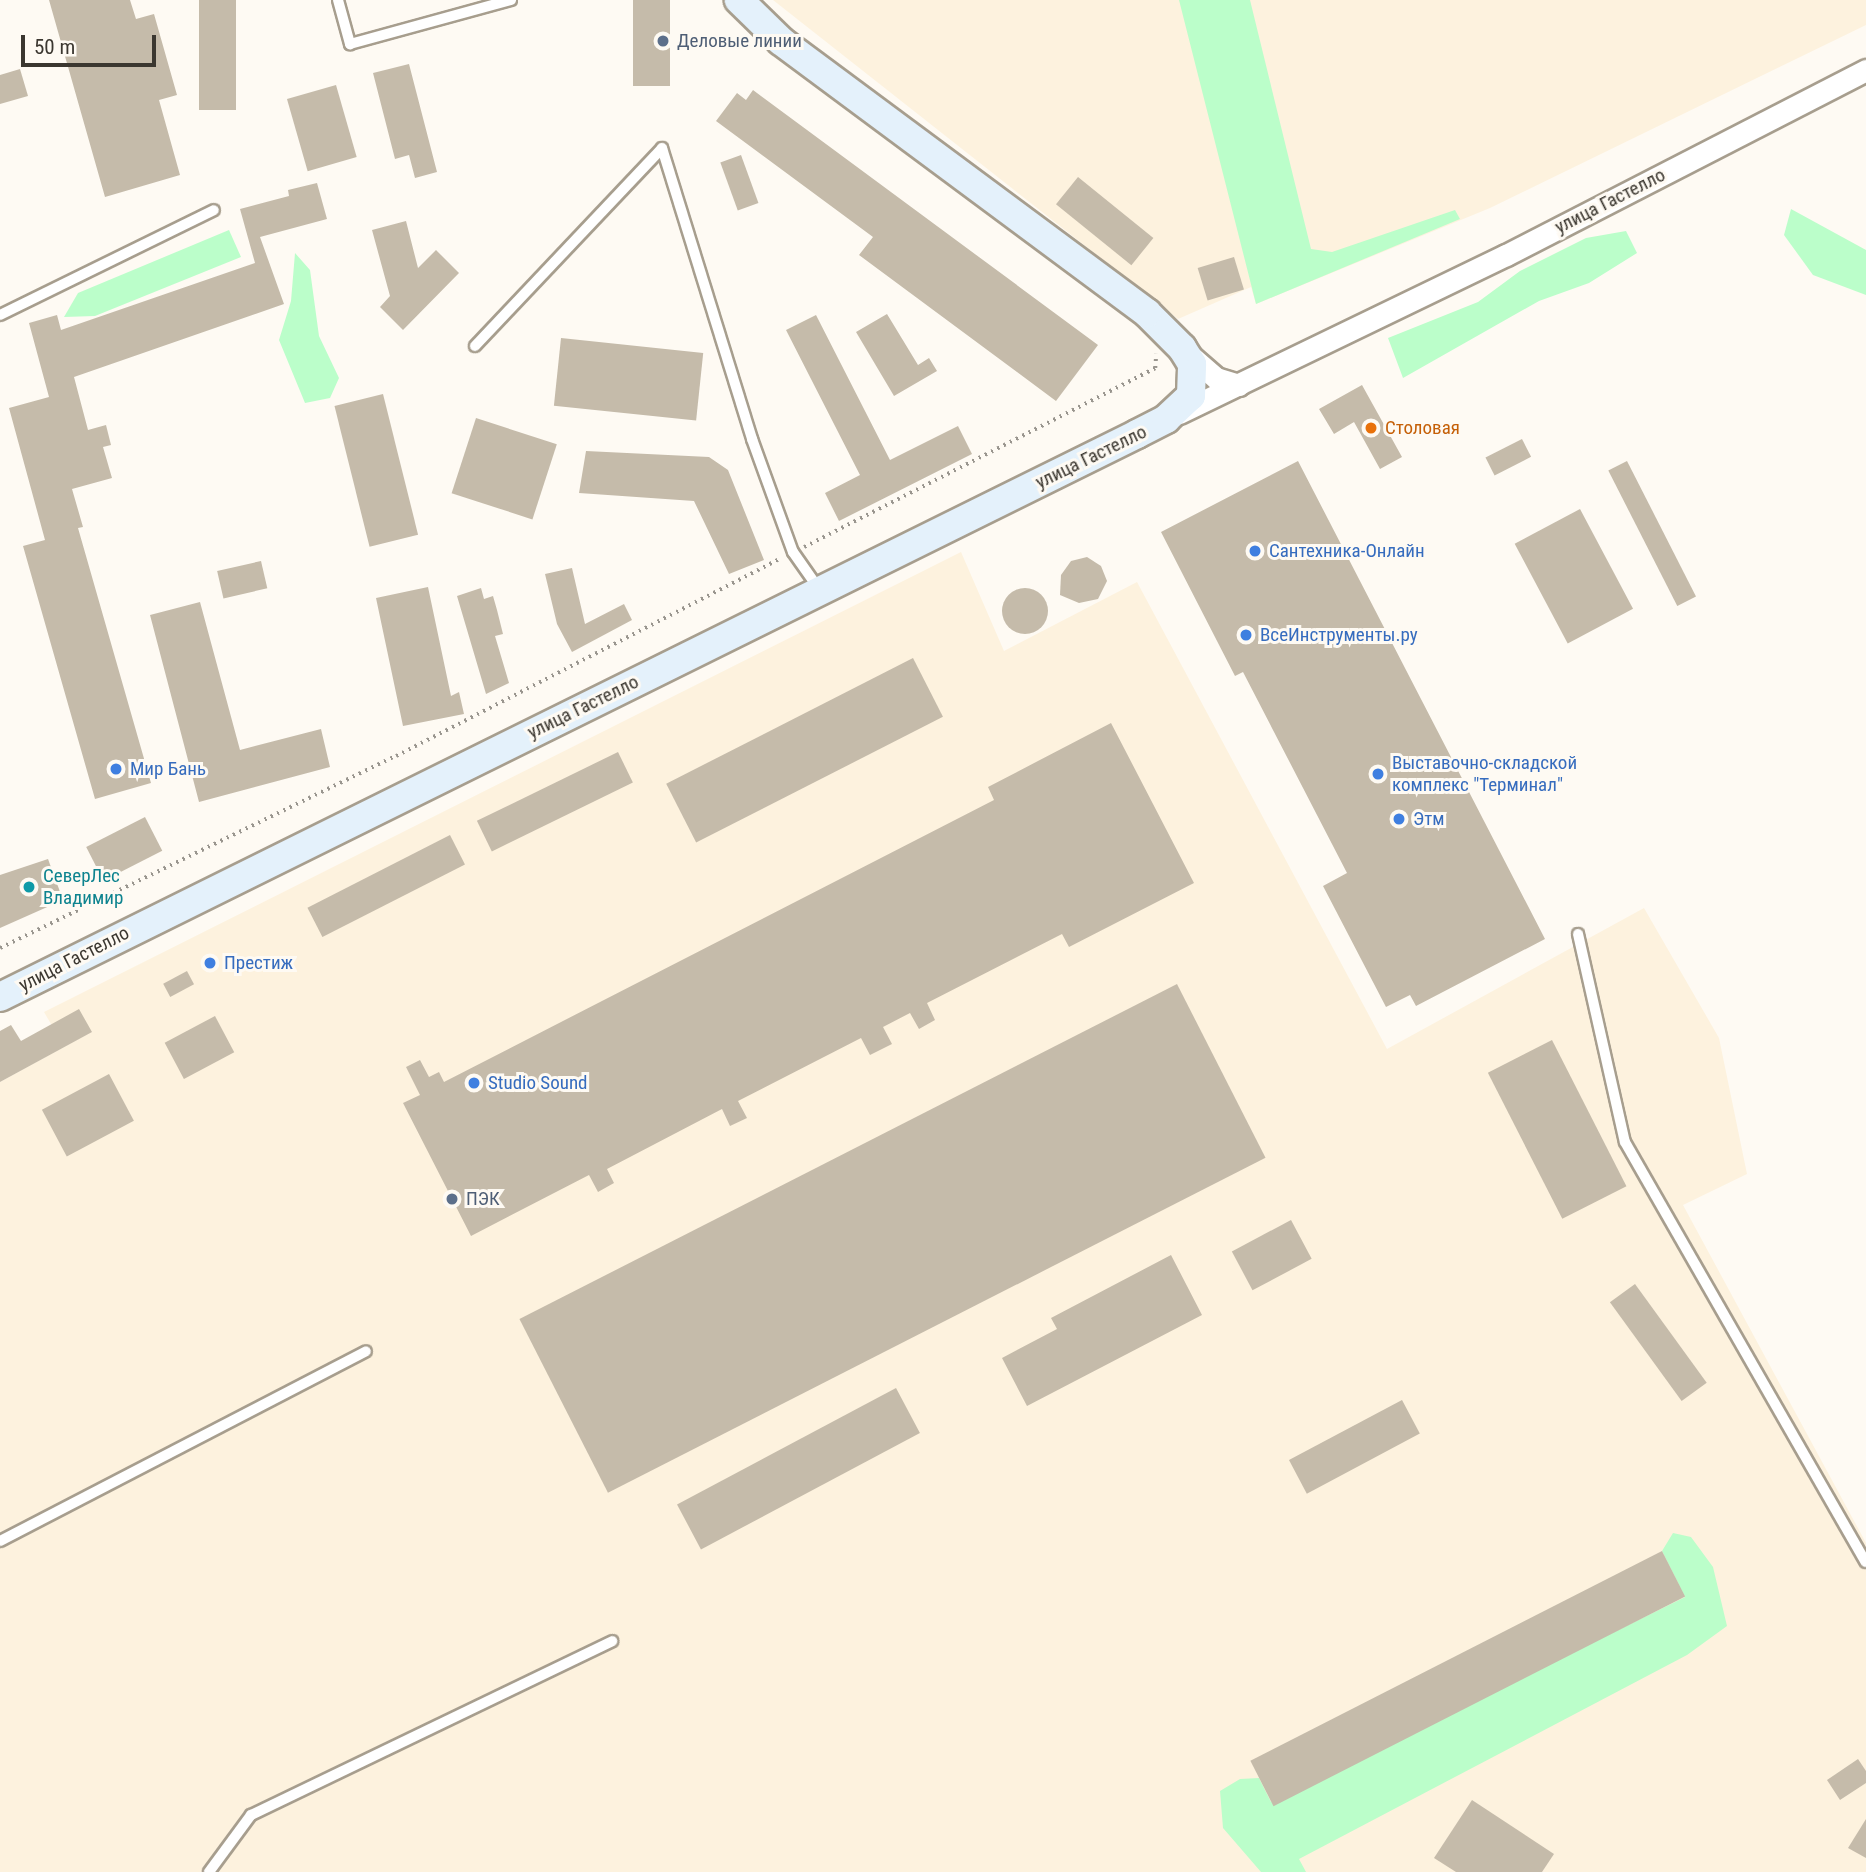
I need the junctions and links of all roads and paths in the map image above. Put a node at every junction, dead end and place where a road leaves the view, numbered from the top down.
1 (338, 0) edge
2 (510, 0) edge
3 (739, 0) edge
4 (1866, 70) edge
5 (214, 210) dead end
6 (0, 315) edge
7 (475, 346) dead end
8 (1150, 347) dead end
9 (1182, 348) junction
10 (1239, 386) junction
11 (1166, 419) junction
12 (793, 552) junction
13 (820, 591) junction
14 (1578, 933) dead end
15 (0, 948) edge
16 (0, 997) edge
17 (366, 1351) dead end
18 (0, 1541) edge
19 (1866, 1562) edge
20 (612, 1641) dead end
21 (209, 1872) edge

1 - 2 lane
3 - 9 main road
4 - 10 street, улица Гастелло
5 - 6 lane
7 - 12 lane
8 - 12 path
9 - 10 street
9 - 11 main road, улица Гастелло
10 - 11 street, улица Гастелло
11 - 13 main road, улица Гастелло
12 - 13 lane
12 - 15 path
13 - 16 main road, улица Гастелло
14 - 19 lane
17 - 18 lane
20 - 21 lane

